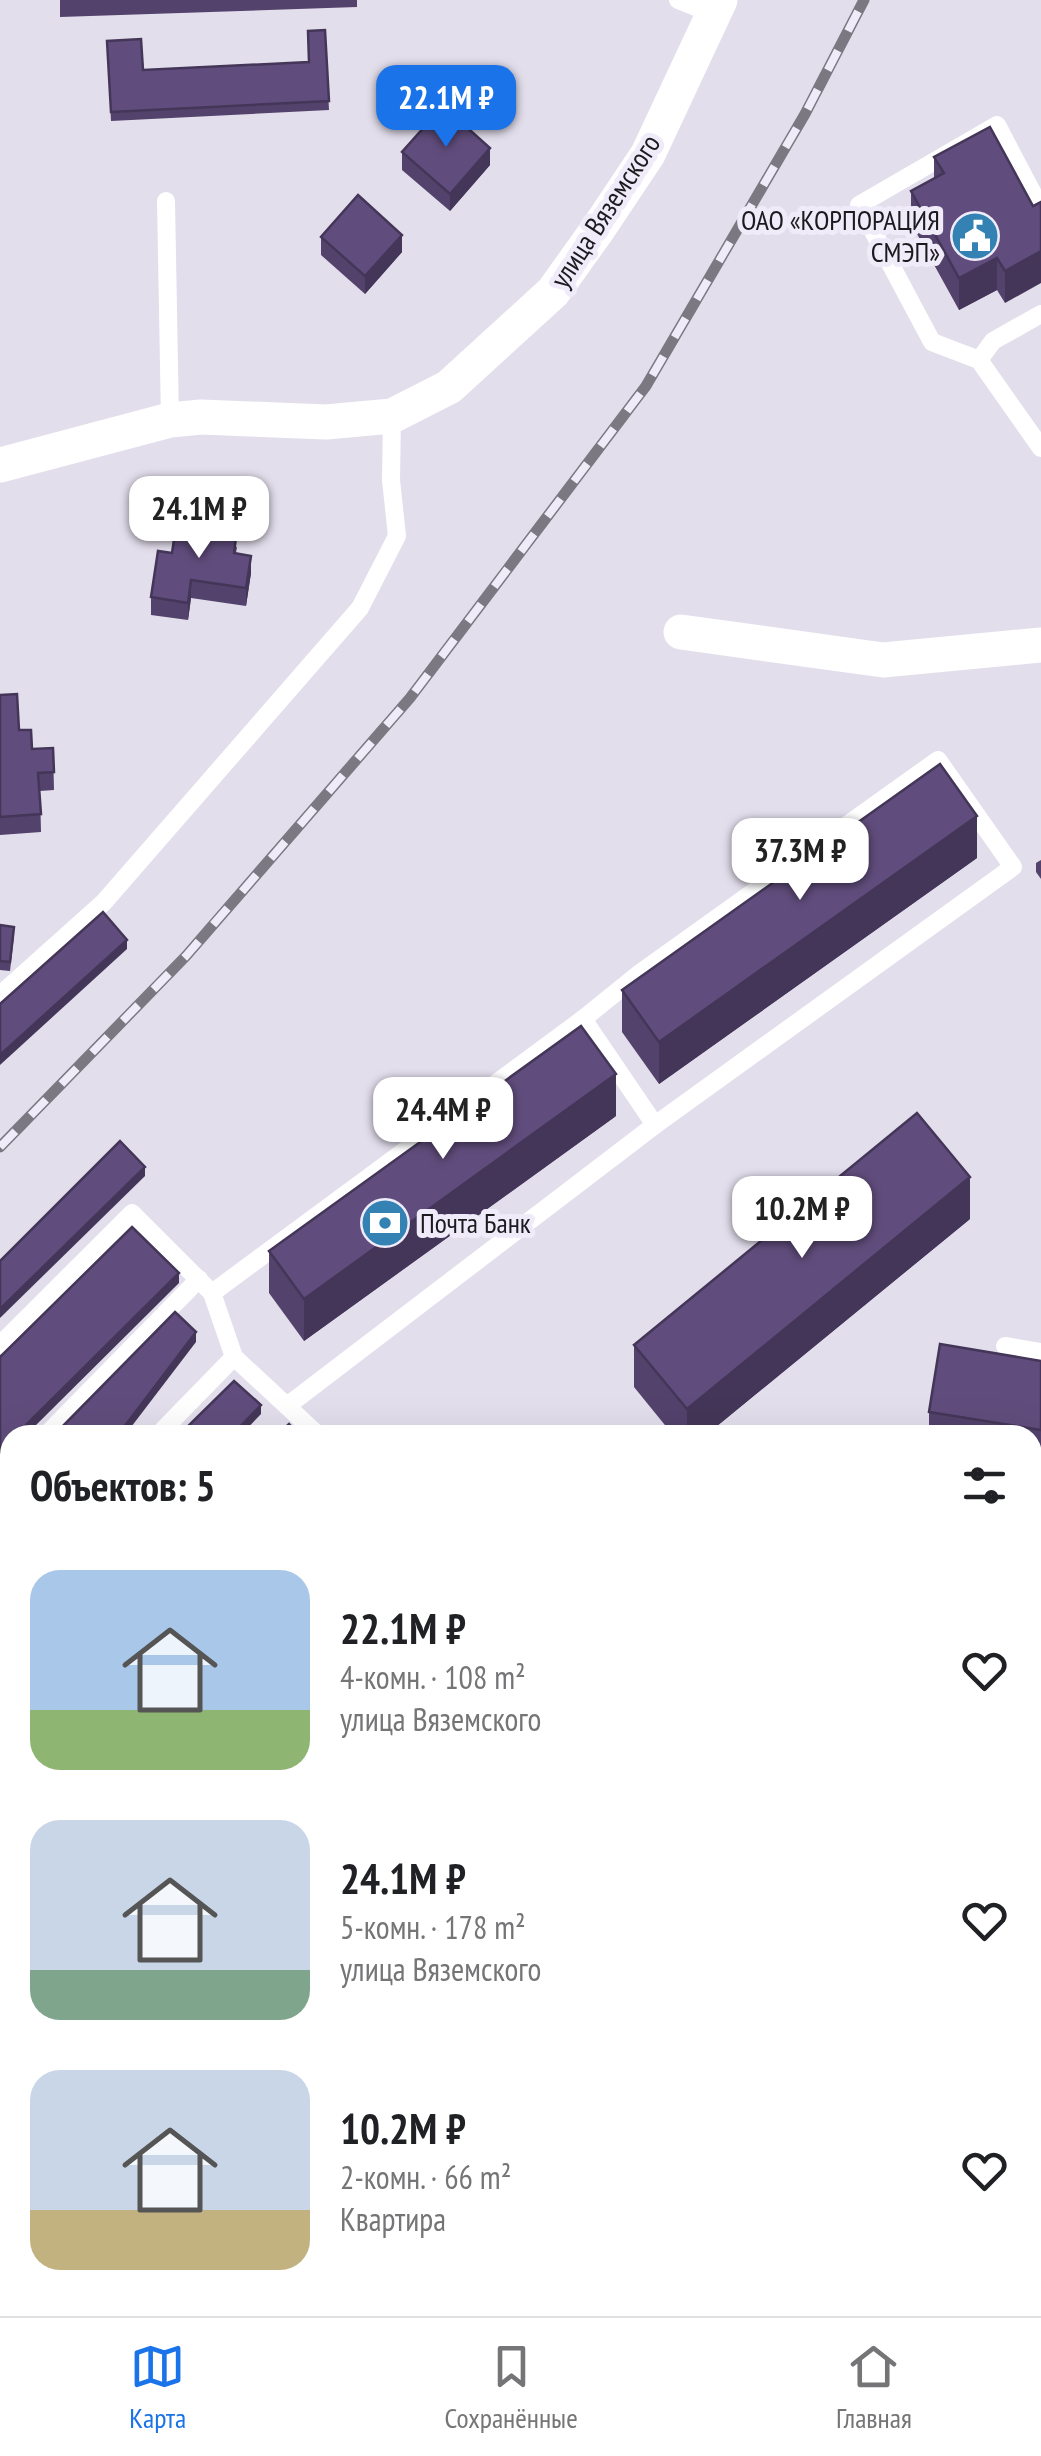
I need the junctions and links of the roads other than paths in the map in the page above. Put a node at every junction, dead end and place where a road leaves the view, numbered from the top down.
1 (678, 0) edge
2 (717, 7) edge
3 (166, 201) dead end
4 (1041, 209) edge
5 (1041, 314) edge
6 (979, 360) junction
7 (392, 416) junction
8 (170, 420) junction
9 (1041, 448) edge
10 (0, 465) edge
11 (681, 632) dead end
12 (1041, 644) edge
13 (0, 995) edge
14 (582, 1019) junction
15 (655, 1126) junction
16 (205, 1286) junction
17 (0, 1345) edge
18 (1005, 1346) dead end
19 (1041, 1352) edge
20 (234, 1357) junction
21 (287, 1406) junction
22 (57, 1425) edge
23 (168, 1425) edge
24 (307, 1425) edge

1 - 2 lane
2 - 7 street, улица Вяземского
3 - 8 lane
4 - 6 lane
5 - 6 lane
6 - 9 lane
7 - 8 street
7 - 13 lane
8 - 10 street
11 - 12 street
14 - 15 lane
14 - 15 lane
14 - 16 lane
15 - 21 lane
16 - 17 lane
16 - 20 lane
16 - 22 lane
18 - 19 lane
20 - 21 lane
20 - 23 lane
21 - 24 lane

